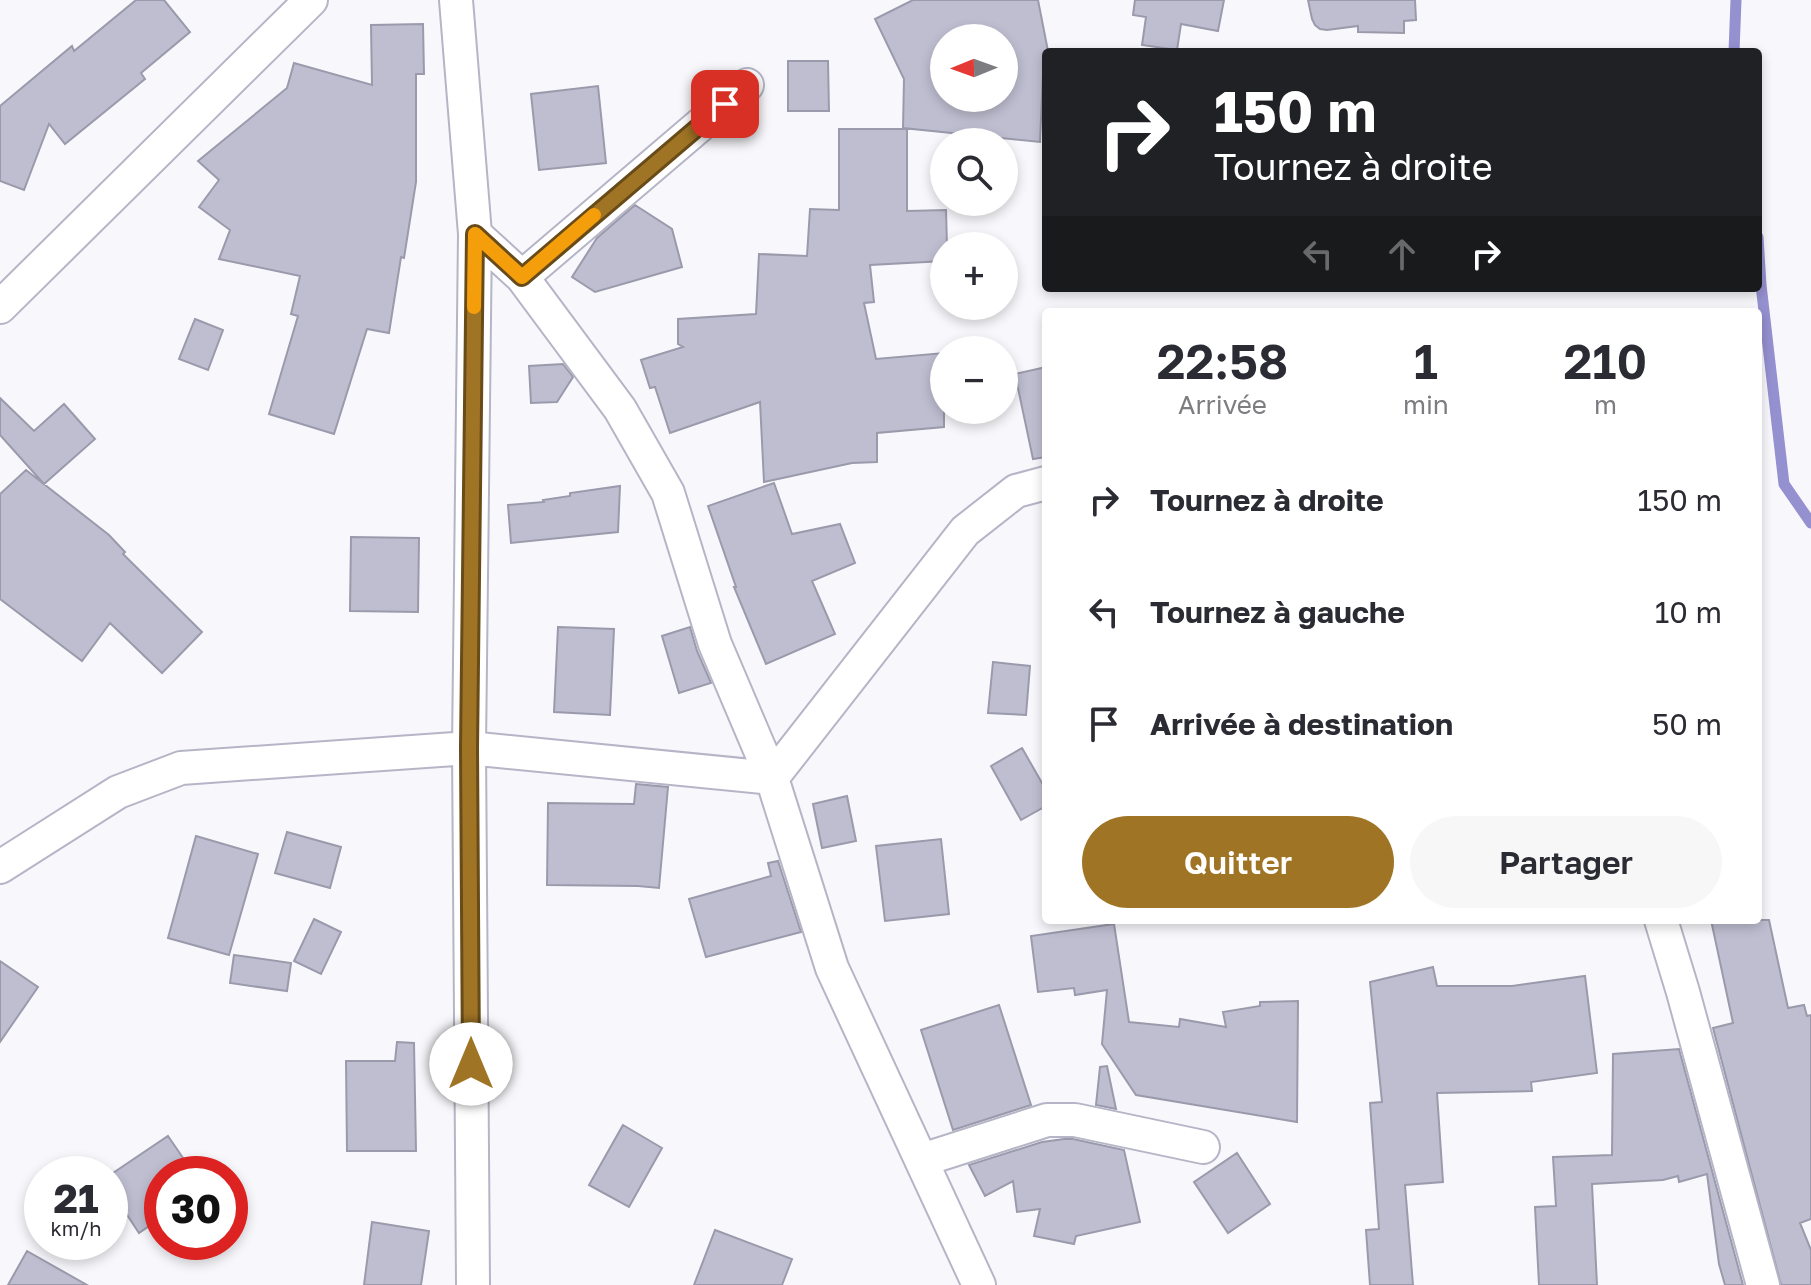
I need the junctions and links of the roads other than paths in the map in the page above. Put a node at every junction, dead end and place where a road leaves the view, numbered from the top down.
1 (311, 0) edge
2 (456, 0) edge
3 (747, 85) dead end
4 (475, 234) junction
5 (522, 277) junction
6 (0, 307) edge
7 (1042, 484) edge
8 (469, 748) junction
9 (772, 778) junction
10 (0, 867) edge
11 (1662, 924) edge
12 (1203, 1147) dead end
13 (922, 1160) junction
14 (473, 1285) edge
15 (979, 1285) edge
16 (1763, 1285) edge

1 - 6 street
2 - 4 street
3 - 5 street
4 - 5 street
4 - 8 street
5 - 9 street
7 - 9 street
8 - 9 street
8 - 10 street
8 - 14 street
9 - 13 street
11 - 16 street
12 - 13 street
13 - 15 street

